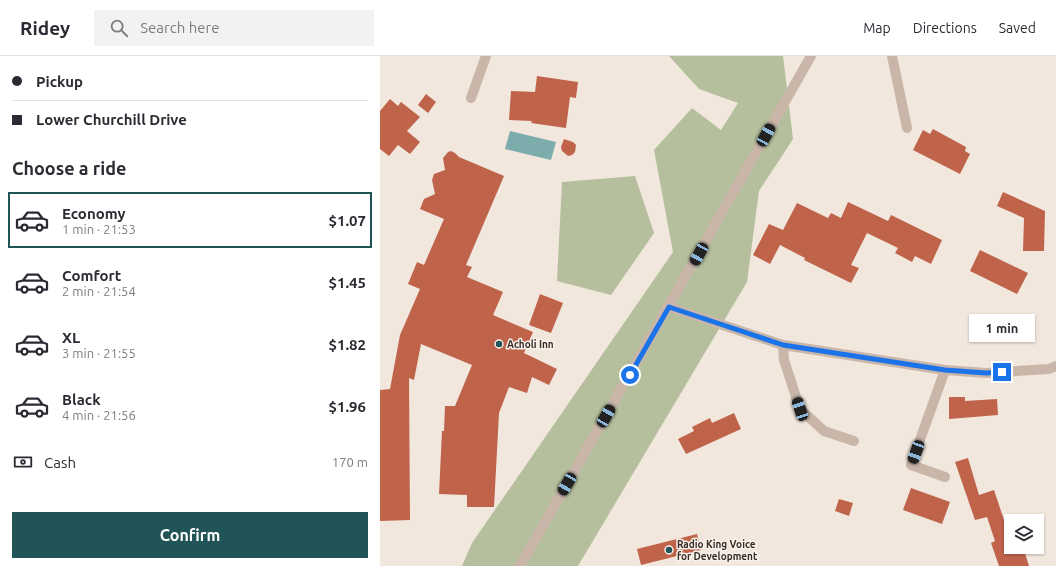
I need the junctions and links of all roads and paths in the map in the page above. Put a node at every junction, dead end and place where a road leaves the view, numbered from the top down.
1 (486, 56) edge
2 (811, 56) edge
3 (892, 56) edge
4 (471, 98) dead end
5 (907, 128) dead end
6 (669, 307) junction
7 (783, 345) junction
8 (1056, 366) edge
9 (945, 370) junction
10 (854, 440) dead end
11 (945, 477) dead end
12 (520, 566) edge

1 - 4 street
2 - 6 street
3 - 5 street
6 - 7 street
6 - 12 street
7 - 9 street
7 - 10 street
8 - 9 street
9 - 11 street

